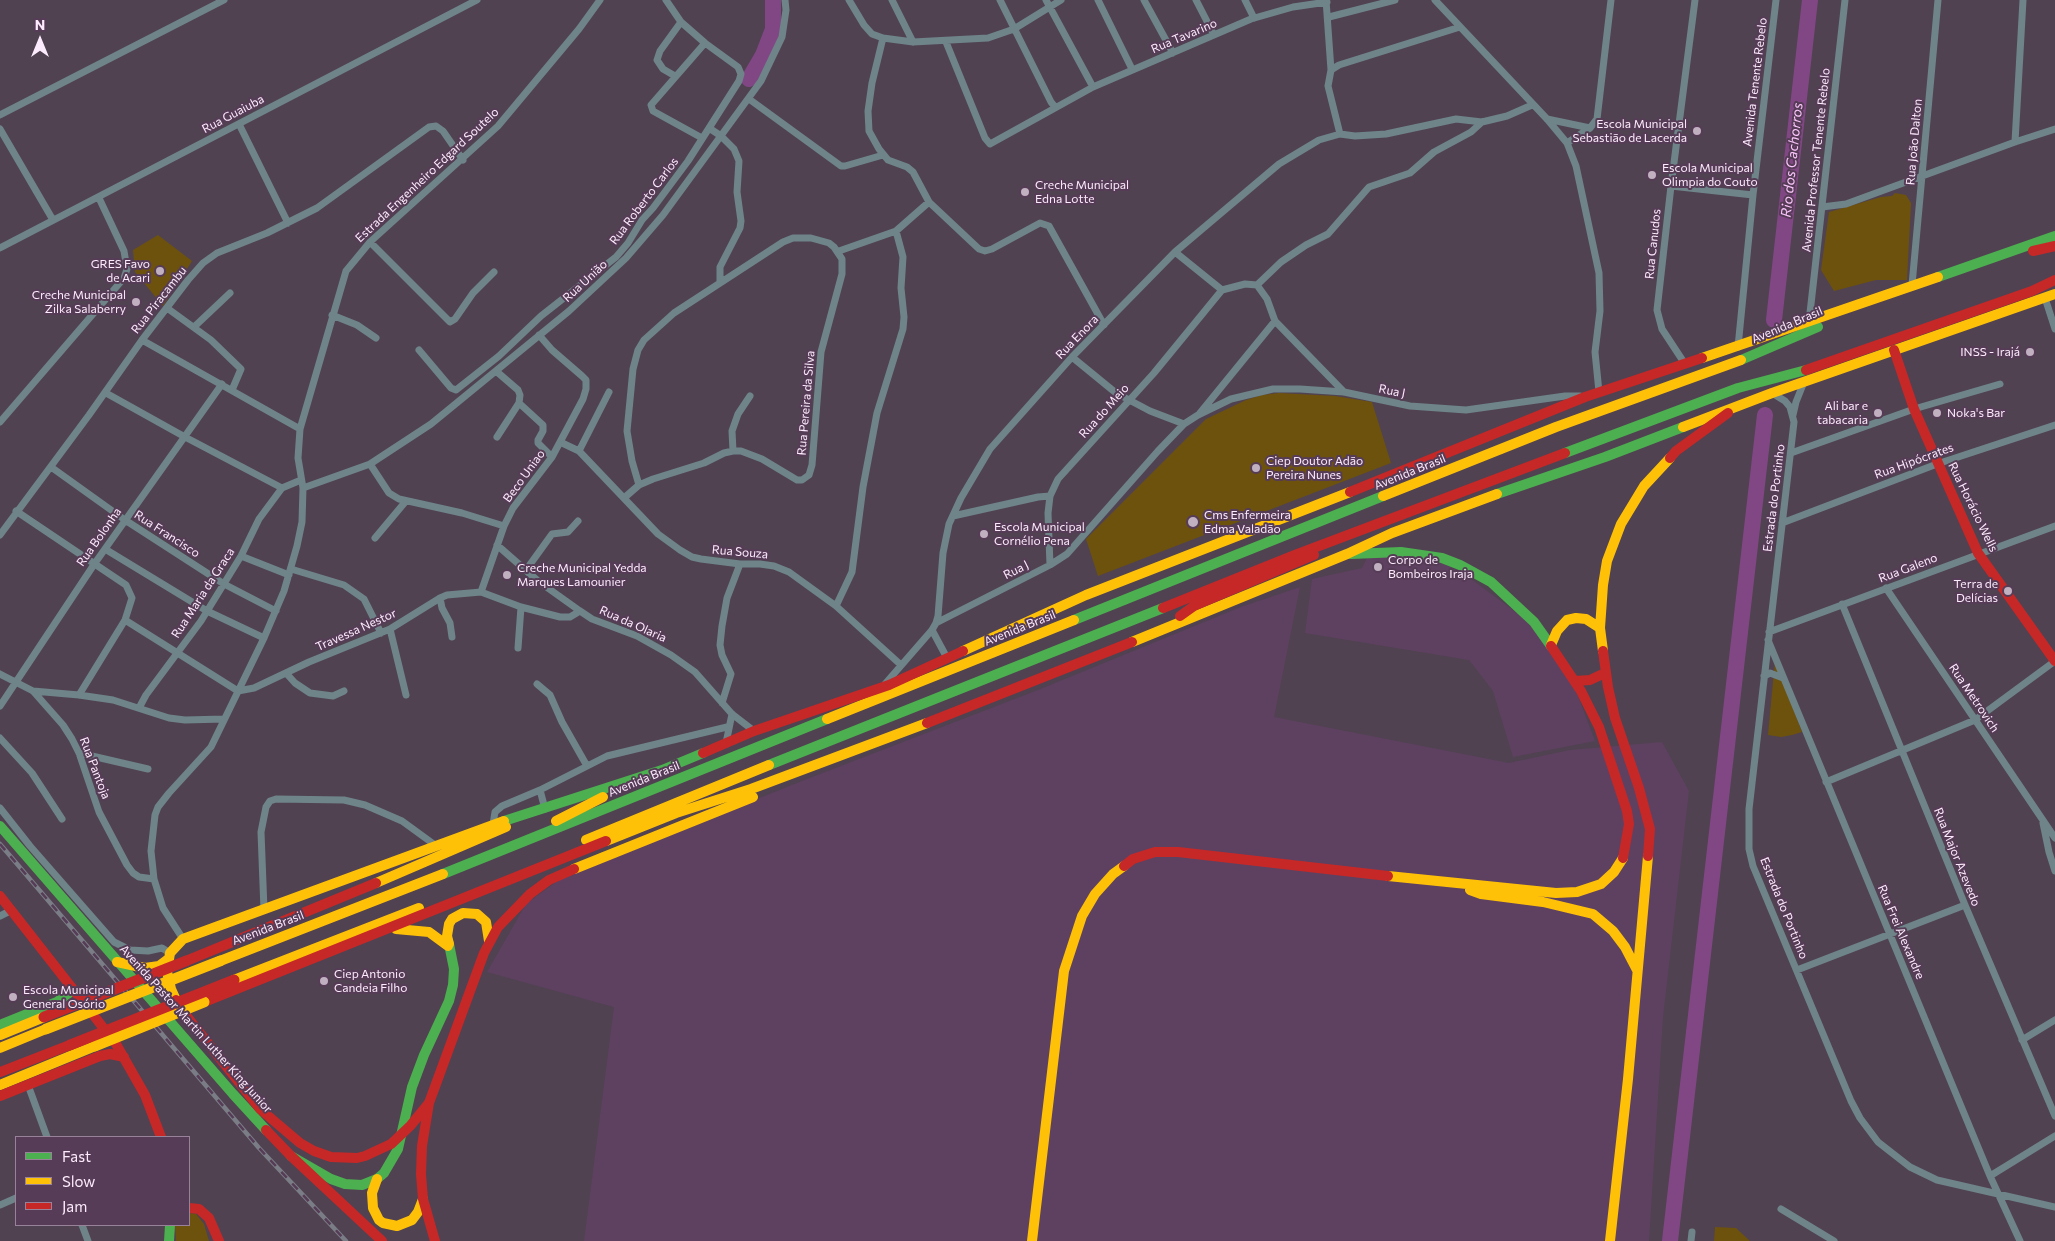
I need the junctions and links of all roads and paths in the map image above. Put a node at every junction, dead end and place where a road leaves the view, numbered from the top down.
1 (224, 0) edge
2 (477, 0) edge
3 (600, 0) edge
4 (666, 0) edge
5 (785, 0) edge
6 (849, 0) edge
7 (892, 0) edge
8 (1000, 0) edge
9 (1061, 0) edge
10 (1098, 0) edge
11 (1144, 0) edge
12 (1196, 0) edge
13 (1245, 0) edge
14 (1396, 0) edge
15 (1435, 0) edge
16 (1611, 0) edge
17 (1695, 0) edge
18 (1776, 0) edge
19 (1846, 0) edge
20 (1938, 0) edge
21 (2023, 0) edge
22 (1327, 1) edge
23 (1297, 3) edge
24 (1048, 4) edge
25 (1329, 17) junction
26 (1254, 18) junction
27 (681, 22) junction
28 (1460, 27) junction
29 (1014, 29) junction
30 (1214, 35) junction
31 (883, 38) junction
32 (913, 42) junction
33 (946, 42) junction
34 (705, 44) junction
35 (1173, 53) junction
36 (1132, 69) junction
37 (1331, 70) junction
38 (674, 76) junction
39 (1093, 87) junction
40 (749, 99) junction
41 (1532, 105) junction
42 (1055, 107) junction
43 (0, 115) edge
44 (1547, 119) junction
45 (1482, 122) junction
46 (239, 124) junction
47 (709, 128) junction
48 (1590, 128) junction
49 (0, 129) edge
50 (2055, 129) edge
51 (1340, 134) junction
52 (721, 136) junction
53 (702, 138) junction
54 (2015, 142) junction
55 (1567, 143) junction
56 (883, 155) junction
57 (463, 160) junction
58 (1922, 177) junction
59 (1671, 186) junction
60 (1753, 196) junction
61 (99, 198) junction
62 (929, 202) junction
63 (1822, 207) junction
64 (52, 220) junction
65 (288, 223) junction
66 (896, 231) junction
67 (2055, 236) edge
68 (370, 242) junction
69 (2055, 246) edge
70 (0, 248) edge
71 (839, 251) junction
72 (1175, 252) junction
73 (494, 272) dead end
74 (2055, 280) edge
75 (720, 281) junction
76 (580, 285) junction
77 (1257, 285) junction
78 (1912, 285) junction
79 (1222, 290) junction
80 (230, 293) dead end
81 (588, 294) junction
82 (2050, 296) edge
83 (561, 300) junction
84 (167, 308) junction
85 (569, 311) junction
86 (332, 315) junction
87 (1275, 321) junction
88 (1809, 322) junction
89 (1104, 325) junction
90 (194, 327) junction
91 (2055, 329) edge
92 (539, 335) junction
93 (376, 338) dead end
94 (142, 340) junction
95 (1738, 346) junction
96 (418, 350) dead end
97 (1894, 350) junction
98 (499, 356) junction
99 (1072, 357) junction
100 (504, 364) junction
101 (1685, 364) junction
102 (496, 371) junction
103 (1804, 382) junction
104 (222, 384) junction
105 (2000, 384) dead end
106 (232, 390) junction
107 (609, 392) dead end
108 (1344, 392) junction
109 (1598, 392) junction
110 (106, 393) junction
111 (1772, 393) junction
112 (750, 396) dead end
113 (1585, 397) junction
114 (1129, 400) junction
115 (519, 403) junction
116 (1739, 406) junction
117 (1914, 409) junction
118 (1198, 415) junction
119 (1793, 415) junction
120 (0, 422) edge
121 (1184, 424) junction
122 (2055, 425) edge
123 (300, 429) junction
124 (185, 437) junction
125 (497, 437) dead end
126 (560, 442) junction
127 (579, 451) junction
128 (733, 451) junction
129 (1791, 453) junction
130 (552, 457) junction
131 (370, 464) junction
132 (1936, 464) junction
133 (51, 466) junction
134 (302, 484) junction
135 (639, 485) junction
136 (282, 488) junction
137 (1050, 496) junction
138 (624, 498) junction
139 (406, 501) junction
140 (16, 511) junction
141 (953, 516) junction
142 (125, 520) junction
143 (578, 521) dead end
144 (1782, 523) junction
145 (1377, 524) junction
146 (504, 526) junction
147 (2055, 526) edge
148 (0, 535) edge
149 (375, 538) dead end
150 (497, 545) junction
151 (106, 549) junction
152 (1978, 553) junction
153 (1347, 554) junction
154 (241, 556) junction
155 (95, 563) junction
156 (740, 564) junction
157 (1050, 565) junction
158 (526, 570) junction
159 (290, 572) junction
160 (224, 584) junction
161 (1886, 588) junction
162 (482, 592) junction
163 (440, 598) junction
164 (1842, 604) junction
165 (836, 606) junction
166 (521, 607) junction
167 (208, 611) junction
168 (276, 611) junction
169 (580, 611) junction
170 (124, 620) junction
171 (936, 623) junction
172 (1600, 628) junction
173 (390, 629) junction
174 (932, 630) junction
175 (1159, 630) junction
176 (1769, 632) junction
177 (381, 633) junction
178 (452, 637) dead end
179 (264, 638) junction
180 (1768, 640) junction
181 (1551, 645) junction
182 (518, 648) dead end
183 (178, 653) junction
184 (947, 658) junction
185 (2055, 661) edge
186 (901, 665) junction
187 (286, 673) junction
188 (1605, 673) junction
189 (0, 674) edge
190 (1764, 676) junction
191 (1783, 678) junction
192 (1575, 681) junction
193 (15, 682) junction
194 (537, 684) dead end
195 (881, 688) junction
196 (33, 690) junction
197 (238, 691) junction
198 (344, 691) dead end
199 (80, 695) junction
200 (406, 695) dead end
201 (722, 703) junction
202 (0, 706) edge
203 (139, 708) junction
204 (732, 714) junction
205 (224, 720) junction
206 (1975, 720) junction
207 (728, 727) junction
208 (754, 731) junction
209 (0, 738) edge
210 (874, 742) junction
211 (726, 743) junction
212 (1901, 751) junction
213 (78, 753) junction
214 (817, 764) junction
215 (587, 766) junction
216 (148, 769) dead end
217 (662, 770) junction
218 (1826, 782) junction
219 (540, 790) junction
220 (695, 794) junction
221 (0, 808) edge
222 (545, 809) junction
223 (62, 819) dead end
224 (2042, 821) junction
225 (493, 824) junction
226 (0, 826) edge
227 (2055, 838) edge
228 (523, 841) junction
229 (435, 845) junction
230 (2055, 871) edge
231 (154, 879) junction
232 (1462, 885) junction
233 (0, 896) edge
234 (1965, 905) junction
235 (12, 910) junction
236 (264, 910) junction
237 (0, 916) edge
238 (390, 929) junction
239 (1890, 935) junction
240 (183, 939) junction
241 (490, 941) junction
242 (448, 946) junction
243 (169, 957) junction
244 (118, 962) junction
245 (1797, 970) junction
246 (1637, 971) junction
247 (73, 990) junction
248 (2055, 1020) edge
249 (0, 1025) edge
250 (0, 1035) edge
251 (2022, 1040) junction
252 (0, 1048) edge
253 (124, 1057) junction
254 (0, 1072) edge
255 (0, 1085) edge
256 (28, 1085) junction
257 (0, 1096) edge
258 (429, 1103) junction
259 (2055, 1116) edge
260 (402, 1134) junction
261 (47, 1136) edge
262 (161, 1136) edge
263 (2055, 1136) edge
264 (291, 1156) junction
265 (1990, 1176) junction
266 (377, 1179) junction
267 (2000, 1194) junction
268 (15, 1198) edge
269 (423, 1199) junction
270 (0, 1205) edge
271 (2055, 1207) edge
272 (190, 1208) edge
273 (1781, 1209) dead end
274 (82, 1226) edge
275 (1692, 1232) dead end
276 (88, 1241) edge
277 (219, 1241) edge
278 (382, 1241) edge
279 (435, 1241) edge
280 (1032, 1241) edge
281 (1610, 1241) edge
282 (1691, 1241) edge
283 (1834, 1241) edge
284 (2020, 1241) edge

1 - 43 street
2 - 46 street, Rua Guaiuba
3 - 57 street, Estrada Engenheiro Edgard Soutelo
4 - 27 street, Rua Roberto Carlos
5 - 40 street, Rua União
6 - 31 street
7 - 32 street
8 - 29 street
9 - 24 street
10 - 36 street
11 - 35 street
12 - 30 street
13 - 26 street
14 - 25 street
15 - 28 street
16 - 48 street
17 - 59 street, Rua Canudos
18 - 60 street, Avenida Tenente Rebelo
19 - 63 street, Avenida Professor Tenente Rebelo
20 - 58 street, Rua João Dalton
21 - 54 street
22 - 23 street, Rua Tavarino
22 - 25 street
23 - 26 street, Rua Tavarino
24 - 29 street
24 - 39 street
25 - 37 street
26 - 30 street, Rua Tavarino
27 - 34 street, Rua Roberto Carlos
27 - 38 street
28 - 37 street
28 - 41 street
29 - 33 street
29 - 42 street
30 - 35 street, Rua Tavarino
31 - 32 street
31 - 56 street
32 - 33 street
33 - 42 street, Rua Tavarino
34 - 38 street
34 - 47 street, Rua Roberto Carlos
35 - 36 street, Rua Tavarino
36 - 39 street, Rua Tavarino
37 - 51 street
38 - 53 street
39 - 42 street, Rua Tavarino
40 - 52 street, Rua União
40 - 56 street
41 - 44 street
41 - 45 street
44 - 48 street
44 - 55 street
45 - 51 street
45 - 77 street
46 - 61 street, Rua Guaiuba
46 - 65 street
47 - 52 street
47 - 53 street, Rua Roberto Carlos
48 - 55 street
49 - 64 street
50 - 54 street
51 - 72 street, Rua Enora
52 - 75 street
52 - 81 street, Rua União
53 - 76 street, Rua Roberto Carlos
54 - 58 street
55 - 109 street
56 - 62 street
57 - 65 street, Rua Piracambu
57 - 68 street, Estrada Engenheiro Edgard Soutelo
58 - 63 street
58 - 78 street, Rua João Dalton
59 - 60 street
59 - 101 street, Rua Canudos
60 - 95 street, Avenida Tenente Rebelo
61 - 64 street, Rua Guaiuba
61 - 120 street
62 - 66 street
62 - 89 street
63 - 88 street, Avenida Professor Tenente Rebelo
64 - 70 street, Rua Guaiuba
65 - 84 street, Rua Piracambu
66 - 71 street
66 - 165 street
67 - 78 main road, Avenida Brasil
68 - 73 street
68 - 86 street, Estrada Engenheiro Edgard Soutelo
69 - 228 main road, Avenida Brasil
71 - 75 street
71 - 128 street, Rua Pereira da Silva
72 - 79 street
72 - 89 street, Rua Enora
74 - 145 main road
75 - 135 street
76 - 81 street
76 - 83 street, Rua Roberto Carlos
77 - 79 street
77 - 87 street
78 - 88 main road, Avenida Brasil
79 - 114 street, Rua do Meio
80 - 90 street
81 - 85 street, Rua União
82 - 91 street
82 - 97 main road
83 - 85 street
83 - 98 street, Rua Roberto Carlos
84 - 90 street
84 - 94 street, Rua Piracambu
85 - 92 street, Rua União
86 - 93 street
86 - 123 street, Estrada Engenheiro Edgard Soutelo
87 - 108 street
87 - 118 street, Rua J
88 - 95 main road, Avenida Brasil
89 - 99 street, Rua Enora
90 - 106 street
92 - 100 street, Rua União
92 - 126 street, Beco Uniao
94 - 104 street
94 - 110 street, Rua Piracambu
95 - 101 main road, Avenida Brasil
96 - 98 street, Rua Roberto Carlos
97 - 103 main road
97 - 117 main road, Rua Horácio Wells
98 - 100 street
99 - 114 street
99 - 141 street, Rua Enora
100 - 102 street, Rua União
101 - 109 main road, Avenida Brasil
102 - 115 street
102 - 131 street, Rua União
103 - 111 main road
103 - 119 street, Estrada do Portinho
104 - 106 street
104 - 124 street, Rua Bolonha
105 - 117 street
106 - 123 street
107 - 127 street
108 - 113 street, Rua J
108 - 118 street, Rua J
109 - 113 main road, Avenida Brasil
110 - 124 street
110 - 133 street, Rua Piracambu
111 - 116 main road
111 - 119 street
112 - 128 street
113 - 184 main road, Avenida Brasil
114 - 121 street
114 - 137 street, Rua do Meio
115 - 125 street
115 - 130 street
116 - 153 main road
116 - 172 main road
117 - 129 street
117 - 132 main road, Rua Horácio Wells
118 - 121 street, Rua J
119 - 129 street, Estrada do Portinho
121 - 157 street, Rua J
122 - 132 street, Rua Hipócrates
123 - 134 street, Estrada Engenheiro Edgard Soutelo
124 - 136 street
124 - 142 street, Rua Bolonha
126 - 127 street
126 - 130 street, Beco Uniao
127 - 138 street, Rua Souza
128 - 135 street
129 - 144 street, Estrada do Portinho
130 - 146 street, Beco Uniao
131 - 134 street, Rua União
131 - 139 street
132 - 144 street, Rua Hipócrates
132 - 152 main road, Rua Horácio Wells
133 - 140 street, Rua Piracambu
133 - 142 street, Rua Francisco
134 - 136 street, Rua União
134 - 159 street, Estrada Engenheiro Edgard Soutelo
135 - 138 street
136 - 154 street, Rua Maria da Graca
137 - 141 street
137 - 157 street, Rua do Meio
138 - 156 street, Rua Souza
139 - 146 street
139 - 149 street
140 - 148 street, Rua Piracambu
140 - 155 street
141 - 171 street, Rua Enora
142 - 151 street, Rua Bolonha
142 - 160 street, Rua Francisco
143 - 158 street
144 - 176 street, Estrada do Portinho
145 - 175 main road
145 - 220 main road
146 - 150 street, Beco Uniao
147 - 152 street, Rua Galeno
150 - 158 street, Rua da Olaria
150 - 162 street, Beco Uniao
151 - 155 street, Rua Bolonha
151 - 167 street
152 - 161 street, Rua Galeno
152 - 185 main road, Rua Horácio Wells
153 - 175 main road
153 - 181 main road
154 - 159 street
154 - 160 street, Rua Maria da Graca
155 - 170 street
155 - 193 street, Rua Bolonha
156 - 165 street, Rua Souza
156 - 201 street
157 - 171 street, Rua J
158 - 169 street, Rua da Olaria
159 - 168 street, Estrada Engenheiro Edgard Soutelo
159 - 177 street
160 - 167 street, Rua Maria da Graca
160 - 168 street, Rua Francisco
161 - 164 street, Rua Galeno
161 - 206 street, Rua Metrovich
162 - 163 street, Travessa Nestor
162 - 166 street
163 - 173 street, Travessa Nestor
163 - 178 street
164 - 176 street, Rua Galeno
164 - 212 street, Rua Major Azevedo
165 - 186 street, Rua Souza
166 - 169 street
166 - 182 street
167 - 179 street
167 - 183 street, Rua Maria da Graca
168 - 179 street, Estrada Engenheiro Edgard Soutelo
169 - 201 street, Rua da Olaria
170 - 183 street
170 - 199 street
171 - 174 street, Rua Enora
172 - 181 main road
172 - 188 main road
173 - 177 street, Travessa Nestor
173 - 200 street
174 - 184 street
174 - 186 street, Rua Enora
175 - 210 main road
176 - 180 street, Estrada do Portinho
177 - 187 street, Travessa Nestor
179 - 197 street, Estrada Engenheiro Edgard Soutelo
180 - 190 street, Estrada do Portinho
180 - 191 street, Rua Frei Alexandre
181 - 192 main road
183 - 197 street
183 - 203 street, Rua Maria da Graca
184 - 195 main road, Avenida Brasil
185 - 206 street
186 - 195 street, Rua Enora
187 - 197 street, Travessa Nestor
187 - 198 street
188 - 192 main road
188 - 246 main road
189 - 193 street, Rua Pantoja
190 - 191 street
190 - 245 street, Estrada do Portinho
191 - 218 street, Rua Frei Alexandre
192 - 232 main road
193 - 196 street, Rua Pantoja
193 - 202 street, Rua Bolonha
194 - 215 street
195 - 208 main road, Avenida Brasil
196 - 199 street
196 - 213 street, Rua Pantoja
197 - 205 street, Estrada Engenheiro Edgard Soutelo
199 - 203 street
201 - 204 street, Rua da Olaria
203 - 205 street
204 - 207 street
204 - 208 street, Rua da Olaria
205 - 231 street, Estrada Engenheiro Edgard Soutelo
206 - 212 street
206 - 224 street, Rua Metrovich
207 - 211 street
207 - 215 street
208 - 211 main road, Avenida Brasil
209 - 223 street
210 - 214 main road
210 - 220 main road
211 - 217 main road, Avenida Brasil
212 - 218 street
212 - 234 street, Rua Major Azevedo
213 - 216 street
213 - 231 street, Rua Pantoja
214 - 238 main road
214 - 241 main road
215 - 219 street
217 - 222 main road, Avenida Brasil
217 - 228 main road
218 - 239 street, Rua Frei Alexandre
219 - 222 street
219 - 225 street
220 - 254 main road, bridge
221 - 243 street
222 - 225 main road, Avenida Brasil
222 - 250 main road, Avenida Brasil, bridge
224 - 227 street, Rua Metrovich
224 - 230 street, Rua Metrovich
225 - 229 main road, Avenida Brasil
226 - 244 main road, Avenida Pastor Martin Luther King Junior
228 - 252 main road, Avenida Brasil, bridge
229 - 236 main road, Avenida Brasil
229 - 236 street
231 - 240 street, Estrada Engenheiro Edgard Soutelo
232 - 246 main road
232 - 280 main road
233 - 235 main road
234 - 239 street
234 - 251 street, Rua Major Azevedo
235 - 237 street
235 - 247 main road
236 - 240 main road, Avenida Brasil
238 - 242 main road
238 - 255 main road, bridge
239 - 245 street
239 - 265 street, Rua Frei Alexandre
240 - 243 main road
241 - 242 main road
241 - 258 main road
242 - 260 main road
243 - 244 main road
243 - 260 main road
244 - 264 main road, Avenida Pastor Martin Luther King Junior
245 - 267 street, Estrada do Portinho
246 - 281 main road
247 - 249 main road
247 - 253 main road
248 - 251 street
251 - 259 street, Rua Major Azevedo
253 - 256 main road
253 - 262 main road
256 - 257 main road
256 - 261 street
258 - 260 main road
258 - 269 main road
260 - 266 main road
263 - 265 street
264 - 266 main road
264 - 278 main road, Avenida Pastor Martin Luther King Junior
265 - 267 street, Rua Frei Alexandre
266 - 269 main road
267 - 271 street, Estrada do Portinho
267 - 284 street, Rua Frei Alexandre
268 - 270 street
269 - 279 main road
272 - 277 main road
273 - 283 street
274 - 276 street
275 - 282 street

